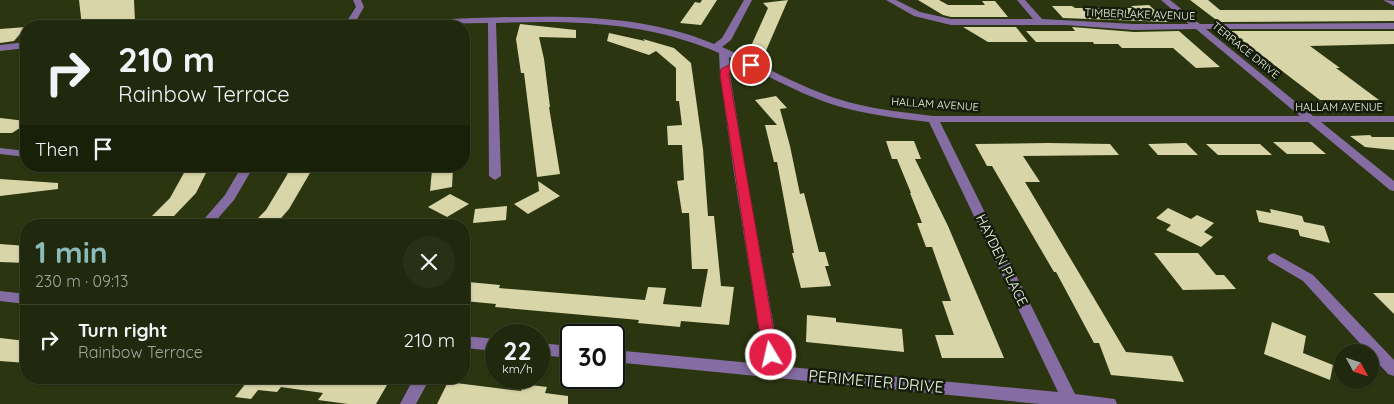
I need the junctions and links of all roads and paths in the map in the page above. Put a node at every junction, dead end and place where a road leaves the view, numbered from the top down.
1 (357, 0) edge
2 (748, 0) edge
3 (890, 0) edge
4 (1021, 0) edge
5 (1165, 0) edge
6 (1388, 0) edge
7 (1394, 4) edge
8 (352, 20) edge
9 (492, 20) junction
10 (470, 21) edge
11 (1039, 21) junction
12 (1394, 26) edge
13 (1198, 27) junction
14 (20, 46) edge
15 (0, 48) edge
16 (719, 50) junction
17 (751, 65) junction
18 (726, 69) junction
19 (934, 119) junction
20 (1311, 119) junction
21 (1394, 119) edge
22 (0, 151) edge
23 (20, 153) edge
24 (245, 172) edge
25 (495, 176) dead end
26 (1394, 187) edge
27 (211, 219) edge
28 (1274, 258) dead end
29 (0, 296) edge
30 (20, 298) edge
31 (470, 343) edge
32 (485, 344) edge
33 (625, 357) edge
34 (1394, 370) edge
35 (769, 371) junction
36 (419, 384) edge
37 (1070, 400) junction
38 (408, 404) edge
39 (1109, 404) edge

1 - 8 street
2 - 16 street
3 - 11 street, TIMBERLAKE AVENUE
4 - 11 street
5 - 13 street, TERRACE DRIVE
6 - 7 street
9 - 10 street, HALLAM AVENUE
9 - 16 street, HALLAM AVENUE
9 - 25 street
11 - 13 street, TIMBERLAKE AVENUE
12 - 13 street, TIMBERLAKE AVENUE
13 - 20 street, TERRACE DRIVE
14 - 15 street
16 - 17 street, HALLAM AVENUE
16 - 18 street
17 - 18 street
17 - 19 street, HALLAM AVENUE
18 - 35 street
19 - 20 street, HALLAM AVENUE
19 - 37 street, HAYDEN PLACE
20 - 21 street, HALLAM AVENUE
20 - 26 street, TERRACE DRIVE
22 - 23 street
24 - 27 street
28 - 34 street
29 - 30 street
31 - 32 street
33 - 35 street, PERIMETER DRIVE
35 - 37 street, PERIMETER DRIVE
36 - 38 street
37 - 39 street, PERIMETER DRIVE

